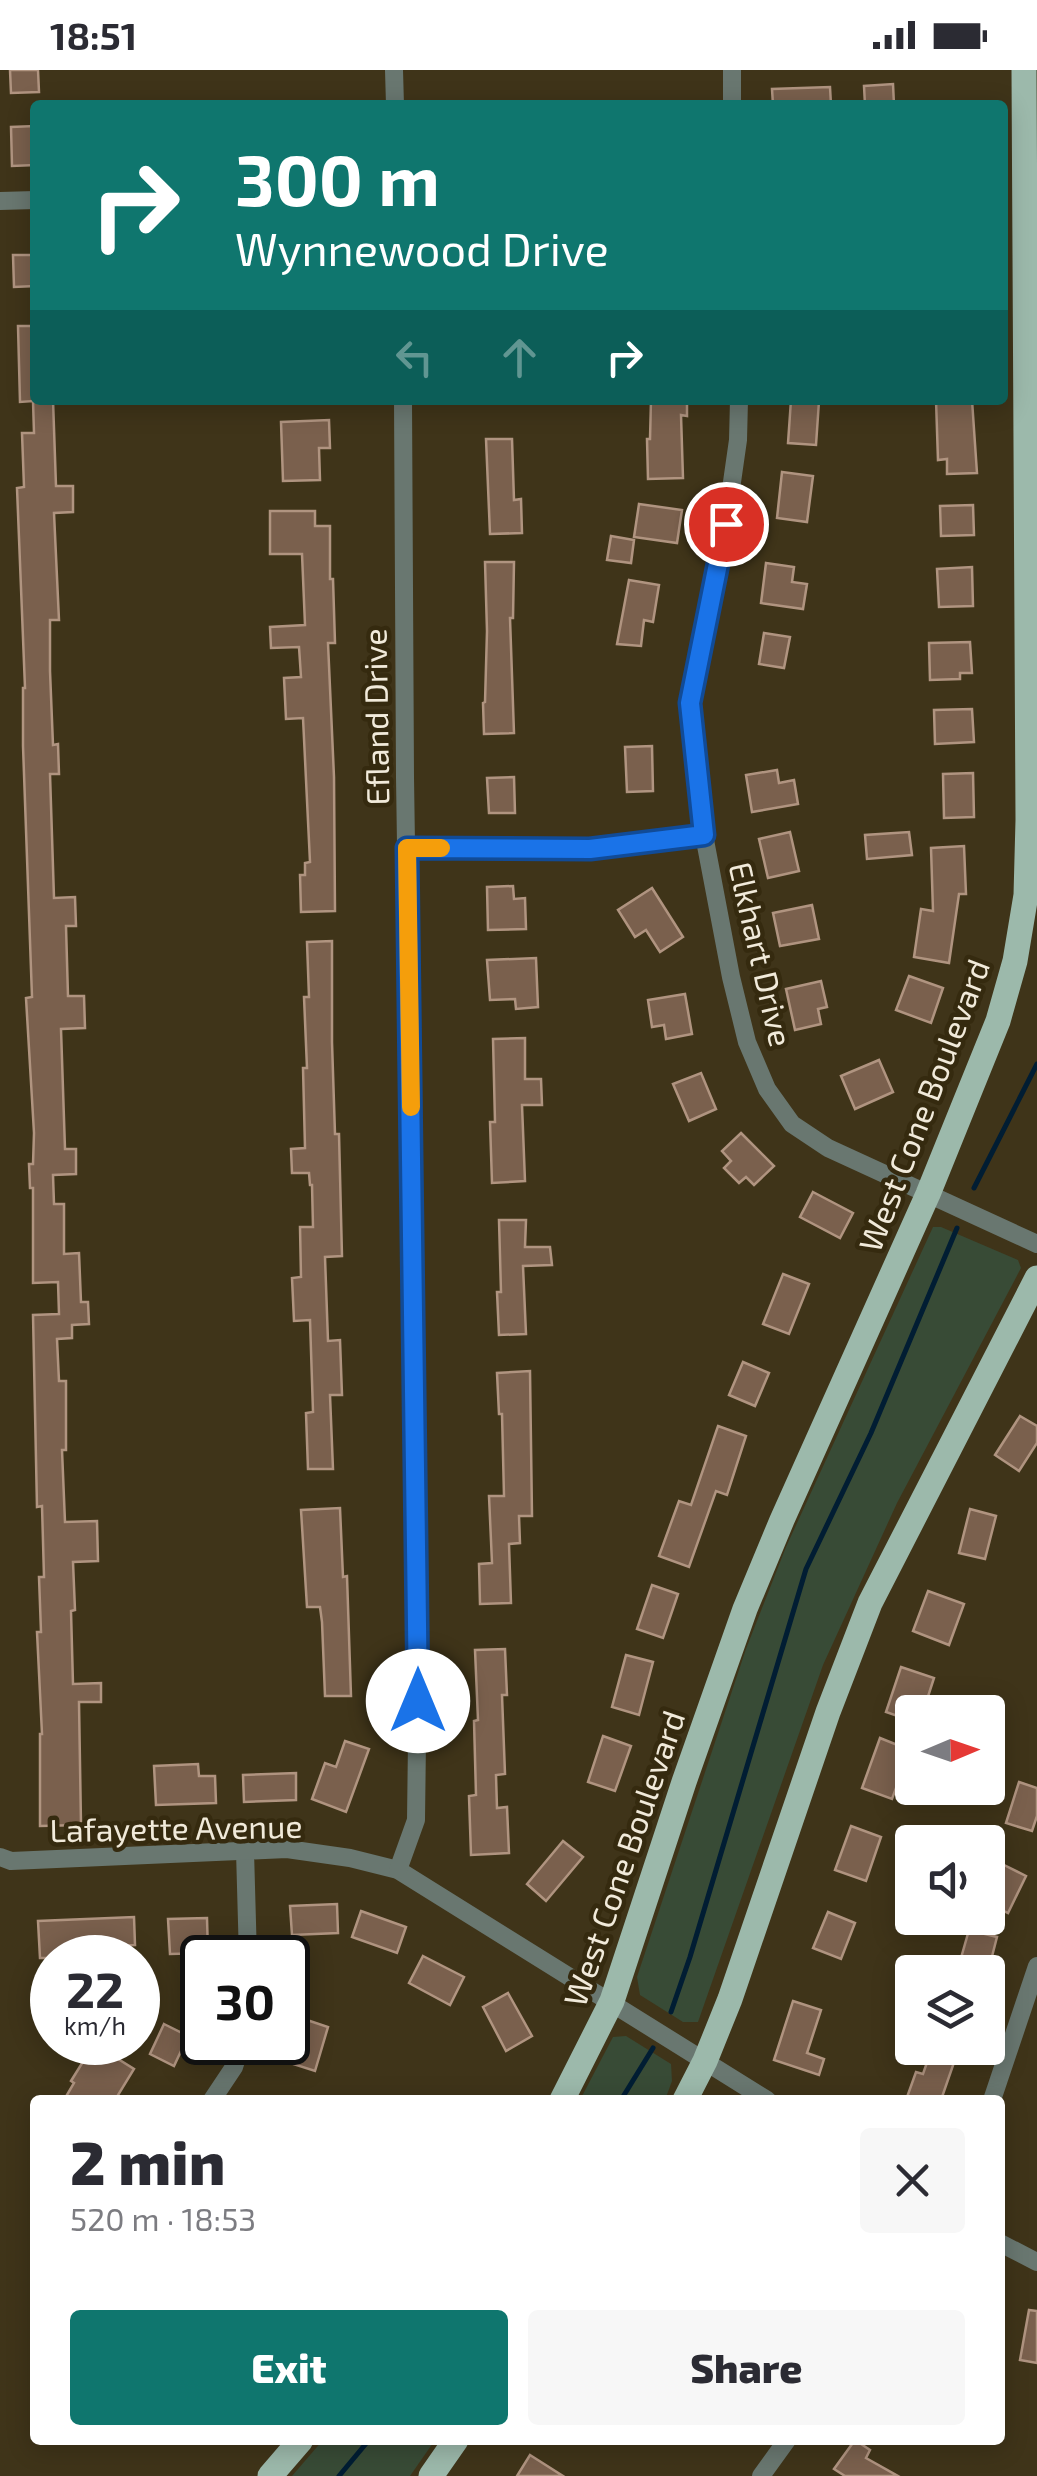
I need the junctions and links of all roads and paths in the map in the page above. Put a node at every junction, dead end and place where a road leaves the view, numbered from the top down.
1 (394, 70) edge
2 (732, 70) edge
3 (1024, 70) edge
4 (395, 100) edge
5 (732, 100) edge
6 (1021, 168) edge
7 (30, 200) edge
8 (0, 201) edge
9 (403, 405) edge
10 (739, 405) edge
11 (704, 835) junction
12 (407, 848) junction
13 (928, 1194) junction
14 (1037, 1244) edge
15 (1037, 1278) edge
16 (245, 1851) junction
17 (0, 1857) edge
18 (398, 1870) junction
19 (247, 1935) edge
20 (1037, 1966) edge
21 (612, 2002) junction
22 (705, 2061) junction
23 (235, 2065) edge
24 (215, 2095) edge
25 (565, 2095) edge
26 (688, 2095) edge
27 (759, 2095) edge
28 (994, 2095) edge
29 (1005, 2246) edge
30 (1037, 2262) edge
31 (297, 2445) edge
32 (453, 2445) edge
33 (783, 2445) edge
34 (270, 2476) edge
35 (431, 2476) edge
36 (761, 2476) edge

1 - 4 street
2 - 5 street
3 - 6 main road, West Cone Boulevard
6 - 13 main road, West Cone Boulevard
7 - 8 street
9 - 12 street, Efland Drive
10 - 11 street, Elkhart Drive
11 - 12 street
11 - 13 street, Elkhart Drive
12 - 18 street, Efland Drive
13 - 14 street, Elkhart Drive
13 - 21 main road, West Cone Boulevard
15 - 22 main road
16 - 17 street, Lafayette Avenue
16 - 18 street, Lafayette Avenue
16 - 19 street
18 - 21 street, Lafayette Avenue
20 - 28 street
21 - 22 street, Lafayette Avenue
21 - 25 main road, West Cone Boulevard
22 - 26 main road
22 - 27 street, Lafayette Avenue
23 - 24 street
29 - 30 street
31 - 34 main road
32 - 35 main road
33 - 36 street

